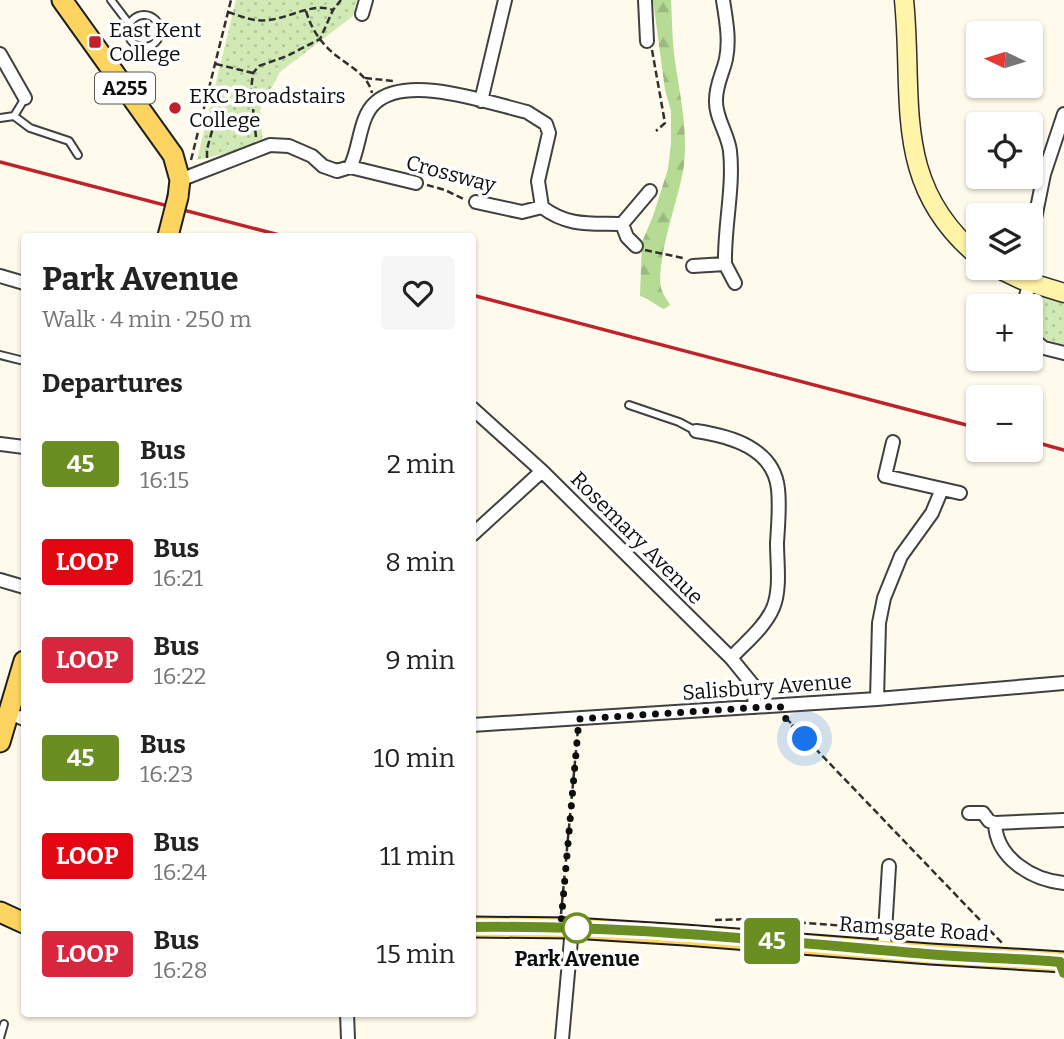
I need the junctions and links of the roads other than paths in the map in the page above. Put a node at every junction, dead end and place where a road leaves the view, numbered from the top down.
1 (62, 0) edge
2 (111, 0) edge
3 (366, 0) edge
4 (505, 0) edge
5 (645, 0) edge
6 (723, 0) edge
7 (904, 0) edge
8 (362, 14) dead end
9 (130, 25) junction
10 (647, 41) road end
11 (0, 54) edge
12 (25, 98) joint
13 (481, 101) junction
14 (1064, 114) edge
15 (14, 116) junction
16 (0, 118) edge
17 (78, 155) dead end
18 (350, 167) junction
19 (416, 183) road end
20 (183, 184) junction
21 (650, 191) dead end
22 (476, 202) road end
23 (1038, 203) edge
24 (542, 207) junction
25 (622, 224) junction
26 (169, 233) edge
27 (966, 243) edge
28 (636, 246) road end
29 (725, 264) junction
30 (693, 266) road end
31 (0, 276) edge
32 (1033, 280) edge
33 (21, 282) edge
34 (735, 283) dead end
35 (1064, 293) edge
36 (1043, 347) edge
37 (1064, 353) edge
38 (0, 355) edge
39 (21, 360) edge
40 (629, 405) dead end
41 (476, 412) edge
42 (696, 431) joint
43 (893, 442) dead end
44 (0, 444) edge
45 (21, 447) edge
46 (542, 471) junction
47 (942, 489) junction
48 (960, 493) dead end
49 (476, 531) edge
50 (0, 580) edge
51 (21, 586) edge
52 (731, 658) junction
53 (21, 677) edge
54 (1064, 683) edge
55 (877, 699) junction
56 (755, 707) junction
57 (13, 718) edge
58 (476, 725) edge
59 (0, 742) edge
60 (970, 813) dead end
61 (1064, 820) edge
62 (995, 823) junction
63 (889, 864) dead end
64 (1064, 883) edge
65 (0, 912) edge
66 (21, 923) edge
67 (21, 925) edge
68 (0, 926) edge
69 (476, 927) edge
70 (567, 928) junction
71 (884, 949) junction
72 (1063, 965) edge
73 (347, 1017) edge
74 (4, 1024) dead end
75 (0, 1038) edge
76 (348, 1039) edge
77 (562, 1039) edge

1 - 20 main road, A255
2 - 9 lane
3 - 8 street
4 - 13 street
5 - 10 street
6 - 29 street
7 - 27 street
9 - 9 lane
11 - 12 street
12 - 15 lane
13 - 18 street
13 - 24 street
14 - 23 street
15 - 16 lane
15 - 17 lane
18 - 19 street, Crossway
18 - 20 street, Crossway
20 - 26 main road, bridge
21 - 25 street
22 - 24 street, Crossway
24 - 25 street
25 - 28 street
29 - 30 street
29 - 34 street
31 - 33 street
32 - 35 street
36 - 37 street
38 - 39 lane
40 - 42 lane
41 - 46 street, Rosemary Avenue
42 - 52 street
43 - 47 street
44 - 45 street
46 - 49 street
46 - 52 street, Rosemary Avenue
47 - 48 street
47 - 55 street
50 - 51 street
52 - 56 street, Rosemary Avenue
53 - 57 main road
54 - 55 street, Salisbury Avenue
55 - 56 street, Salisbury Avenue
56 - 58 street, Salisbury Avenue
57 - 59 main road
60 - 62 street
61 - 62 street
62 - 64 street
63 - 71 street
65 - 66 main road
67 - 68 main road
69 - 70 main road, Ramsgate Road
70 - 71 main road, Ramsgate Road
70 - 77 street
71 - 72 main road, Ramsgate Road
73 - 76 street
74 - 75 lane

